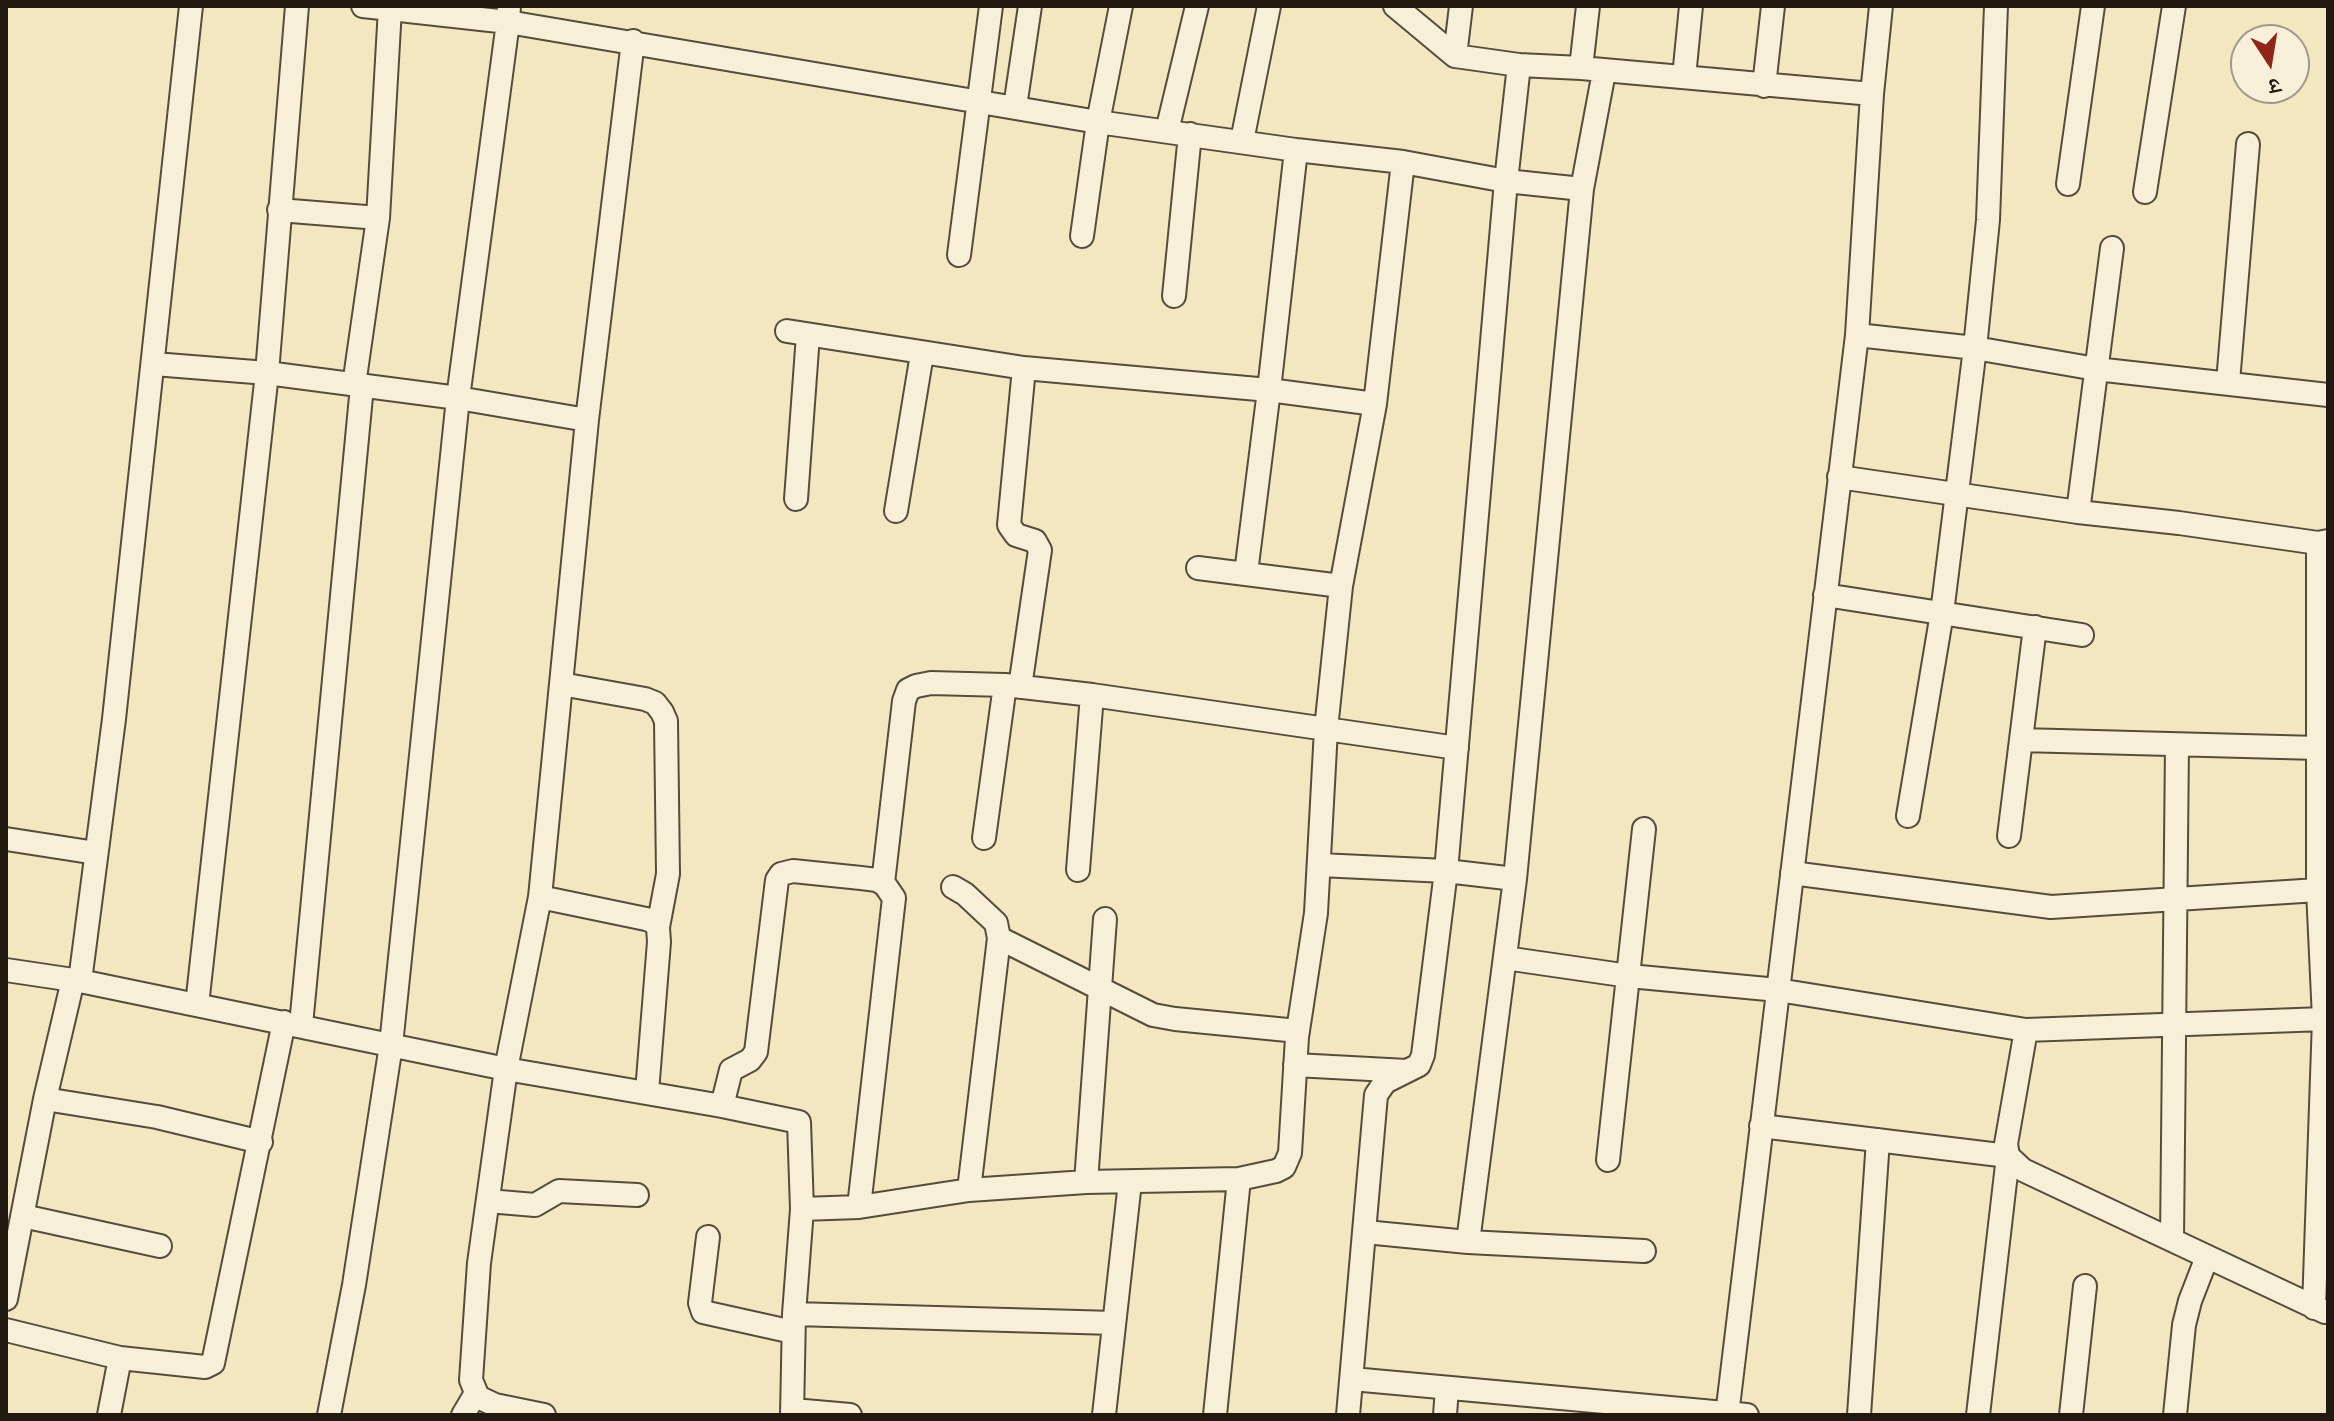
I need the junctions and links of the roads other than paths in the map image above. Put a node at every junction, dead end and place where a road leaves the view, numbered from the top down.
1 (191, 6) edge
2 (297, 6) edge
3 (363, 6) edge
4 (991, 6) edge
5 (1030, 6) edge
6 (1121, 6) edge
7 (1197, 6) edge
8 (1269, 6) edge
9 (1395, 6) edge
10 (1461, 6) edge
11 (1588, 6) edge
12 (1691, 6) edge
13 (1773, 6) edge
14 (1881, 6) edge
15 (1996, 6) edge
16 (2093, 6) edge
17 (2174, 6) edge
18 (390, 8) edge
19 (508, 14) edge
20 (633, 41) junction
21 (1455, 56) junction
22 (1519, 65) junction
23 (1581, 68) junction
24 (1604, 72) junction
25 (1684, 77) junction
26 (1764, 86) junction
27 (1872, 94) junction
28 (977, 101) junction
29 (1015, 107) junction
30 (1098, 122) junction
31 (1167, 131) junction
32 (1190, 134) junction
33 (1242, 141) junction
34 (2248, 144) dead end
35 (1296, 150) junction
36 (1403, 162) junction
37 (1506, 181) junction
38 (2068, 184) dead end
39 (1582, 189) junction
40 (2145, 192) dead end
41 (279, 210) junction
42 (378, 218) junction
43 (1082, 236) dead end
44 (2112, 248) dead end
45 (959, 255) dead end
46 (1174, 296) dead end
47 (1857, 335) junction
48 (1975, 348) junction
49 (922, 354) junction
50 (154, 364) junction
51 (1024, 368) junction
52 (2096, 369) junction
53 (267, 373) junction
54 (2228, 382) junction
55 (358, 385) junction
56 (1269, 390) junction
57 (2328, 395) edge
58 (458, 398) junction
59 (1375, 404) junction
60 (587, 420) junction
61 (1839, 477) junction
62 (1957, 495) junction
63 (796, 499) dead end
64 (896, 511) dead end
65 (2078, 512) junction
66 (2323, 542) edge
67 (1198, 568) dead end
68 (1246, 573) junction
69 (1341, 586) junction
70 (1825, 595) junction
71 (1942, 613) junction
72 (2035, 627) junction
73 (2082, 635) dead end
74 (561, 684) junction
75 (1012, 686) junction
76 (1092, 695) junction
77 (1326, 729) junction
78 (2021, 740) junction
79 (2177, 745) junction
80 (1457, 748) junction
81 (2318, 748) junction
82 (1908, 816) dead end
83 (1644, 829) dead end
84 (2009, 836) dead end
85 (984, 838) dead end
86 (6, 839) edge
87 (96, 853) junction
88 (1320, 865) junction
89 (1078, 870) dead end
90 (1446, 871) junction
91 (1792, 873) junction
92 (1515, 879) junction
93 (883, 883) junction
94 (953, 887) dead end
95 (2318, 890) junction
96 (540, 897) junction
97 (2176, 899) junction
98 (1105, 919) dead end
99 (658, 927) junction
100 (999, 938) junction
101 (1505, 958) junction
102 (6, 970) edge
103 (1629, 976) junction
104 (76, 981) junction
105 (1100, 988) junction
106 (1778, 990) junction
107 (197, 1005) junction
108 (2324, 1019) junction
109 (293, 1024) junction
110 (2175, 1025) junction
111 (2026, 1030) junction
112 (1298, 1031) junction
113 (391, 1045) junction
114 (1295, 1065) junction
115 (506, 1069) junction
116 (1408, 1071) junction
117 (647, 1092) junction
118 (45, 1099) junction
119 (722, 1106) junction
120 (1761, 1126) junction
121 (1878, 1140) junction
122 (261, 1142) junction
123 (2008, 1156) junction
124 (1608, 1160) dead end
125 (1239, 1179) junction
126 (1086, 1182) junction
127 (1130, 1182) junction
128 (969, 1190) junction
129 (637, 1195) dead end
130 (488, 1201) junction
131 (859, 1207) junction
132 (802, 1209) junction
133 (23, 1216) junction
134 (1365, 1232) junction
135 (708, 1237) dead end
136 (2172, 1240) junction
137 (1468, 1242) junction
138 (160, 1246) dead end
139 (1644, 1251) dead end
140 (2207, 1257) junction
141 (2085, 1286) dead end
142 (6, 1299) edge
143 (2321, 1310) edge
144 (793, 1323) junction
145 (1114, 1323) junction
146 (6, 1330) edge
147 (120, 1358) junction
148 (1352, 1379) junction
149 (1447, 1388) junction
150 (476, 1393) junction
151 (793, 1413) edge
152 (1734, 1414) edge
153 (109, 1415) edge
154 (329, 1415) edge
155 (463, 1415) edge
156 (544, 1415) edge
157 (850, 1415) edge
158 (1104, 1415) edge
159 (1215, 1415) edge
160 (1348, 1415) edge
161 (1445, 1415) edge
162 (1859, 1415) edge
163 (1978, 1415) edge
164 (2071, 1415) edge
165 (2175, 1415) edge

1 - 50 street
2 - 41 street
3 - 18 street
4 - 28 street
5 - 29 street
6 - 30 street
7 - 31 street
8 - 33 street
9 - 21 street
10 - 21 street
11 - 23 street
12 - 25 street
13 - 26 street
14 - 27 street
15 - 48 street
16 - 38 street
17 - 40 street
18 - 19 street
18 - 42 street
19 - 20 street
19 - 58 street
20 - 28 street
20 - 60 street
21 - 22 street
22 - 23 street
22 - 37 street
23 - 24 street
24 - 25 street
24 - 39 street
25 - 26 street
26 - 27 street
27 - 47 street
28 - 29 street
28 - 45 street
29 - 30 street
30 - 31 street
30 - 43 street
31 - 32 street
32 - 33 street
32 - 46 street
33 - 35 street
34 - 54 street
35 - 36 street
35 - 56 street
36 - 37 street
36 - 59 street
37 - 39 street
37 - 80 street
39 - 92 street
41 - 42 street
41 - 53 street
42 - 55 street
44 - 52 street
47 - 48 street
47 - 61 street
48 - 52 street
48 - 62 street
49 - 51 street
49 - 63 street
49 - 64 street
50 - 53 street
50 - 87 street
51 - 56 street
51 - 75 street
52 - 54 street
52 - 65 street
53 - 55 street
53 - 107 street
54 - 57 street
55 - 58 street
55 - 109 street
56 - 59 street
56 - 68 street
58 - 60 street
58 - 113 street
59 - 69 street
60 - 74 street
61 - 62 street
61 - 70 street
62 - 65 street
62 - 71 street
65 - 66 street
66 - 81 street
67 - 68 street
68 - 69 street
69 - 77 street
70 - 71 street
70 - 91 street
71 - 72 street
71 - 82 street
72 - 73 street
72 - 78 street
74 - 96 street
74 - 99 street
75 - 76 street
75 - 85 street
75 - 93 street
76 - 77 street
76 - 89 street
77 - 80 street
77 - 88 street
78 - 79 street
78 - 84 street
79 - 81 street
79 - 97 street
80 - 90 street
81 - 95 street
83 - 103 street
86 - 87 street
87 - 104 street
88 - 90 street
88 - 112 street
90 - 92 street
90 - 116 street
91 - 97 street
91 - 106 street
92 - 101 street
93 - 119 street
93 - 131 street
94 - 100 street
95 - 97 street
95 - 108 street
96 - 99 street
96 - 115 street
97 - 110 street
98 - 105 street
99 - 117 street
100 - 105 street
100 - 128 street
101 - 103 street
101 - 137 street
102 - 104 street
103 - 106 street
103 - 124 street
104 - 107 street
104 - 118 street
105 - 112 street
105 - 126 street
106 - 111 street
106 - 120 street
107 - 109 street
108 - 110 street
108 - 143 street
109 - 113 street
109 - 122 street
110 - 111 street
110 - 136 street
111 - 123 street
112 - 114 street
113 - 115 street
113 - 154 street
114 - 116 street
114 - 125 street
115 - 117 street
115 - 130 street
116 - 134 street
117 - 119 street
118 - 122 street
118 - 133 street
119 - 132 street
120 - 121 street
120 - 152 street
121 - 123 street
121 - 162 street
122 - 147 street
123 - 136 street
123 - 163 street
125 - 127 street
125 - 159 street
126 - 127 street
126 - 128 street
127 - 145 street
128 - 131 street
129 - 130 street
130 - 150 street
131 - 132 street
132 - 144 street
133 - 138 street
133 - 142 street
134 - 137 street
134 - 148 street
135 - 144 street
136 - 140 street
137 - 139 street
140 - 143 street
140 - 165 street
141 - 164 street
144 - 145 street
144 - 151 street
145 - 158 street
146 - 147 street
147 - 153 street
148 - 149 street
148 - 160 street
149 - 152 street
149 - 161 street
150 - 155 street
150 - 156 street
151 - 157 street

